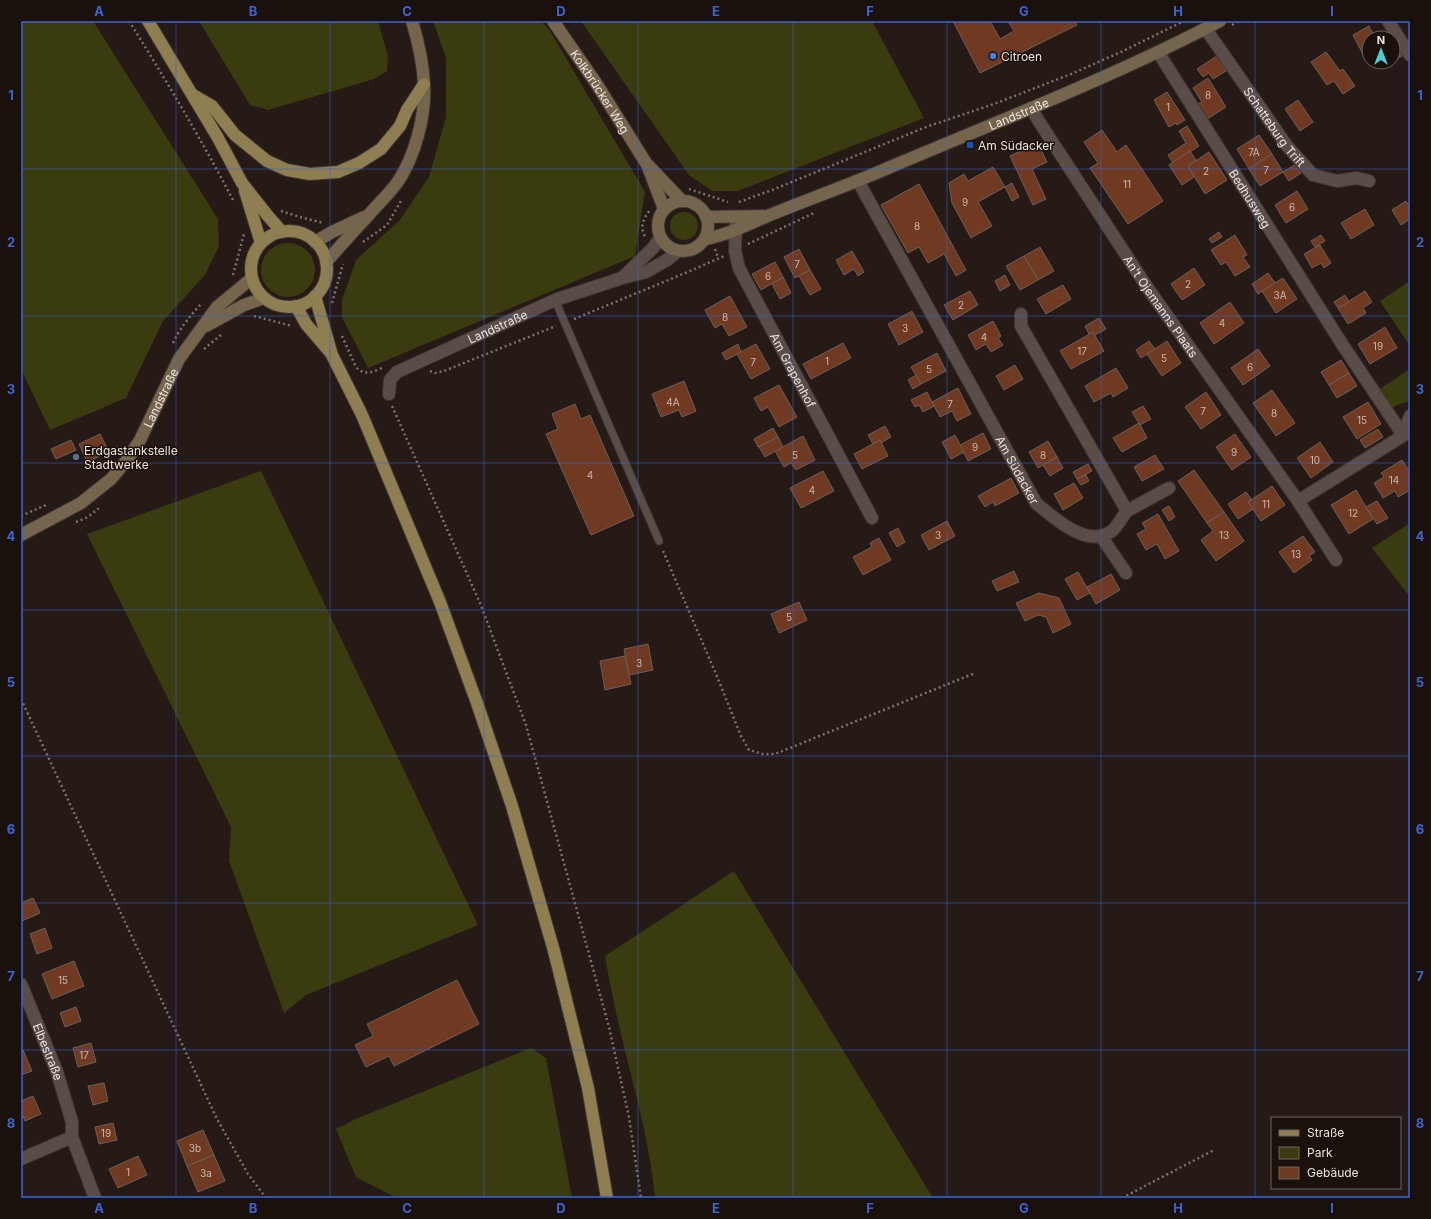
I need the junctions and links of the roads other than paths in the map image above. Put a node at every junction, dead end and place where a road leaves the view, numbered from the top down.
1 (148, 21) edge
2 (412, 21) edge
3 (553, 21) edge
4 (1220, 21) edge
5 (1388, 21) edge
6 (1205, 29) junction
7 (1158, 52) junction
8 (1410, 55) edge
9 (424, 84) junction
10 (193, 96) junction
11 (1031, 108) junction
12 (646, 162) junction
13 (858, 181) junction
14 (1369, 181) dead end
15 (242, 183) junction
16 (682, 201) junction
17 (664, 210) junction
18 (367, 216) junction
19 (735, 216) junction
20 (768, 216) junction
21 (706, 217) junction
22 (736, 230) junction
23 (282, 232) junction
24 (660, 238) junction
25 (705, 239) junction
26 (315, 242) junction
27 (261, 243) junction
28 (678, 251) junction
29 (326, 262) junction
30 (252, 278) junction
31 (622, 278) junction
32 (315, 296) junction
33 (264, 298) junction
34 (555, 300) junction
35 (296, 306) junction
36 (1021, 314) dead end
37 (203, 328) junction
38 (332, 355) junction
39 (389, 394) road end
40 (1410, 416) edge
41 (1407, 433) edge
42 (1169, 488) dead end
43 (1298, 501) junction
44 (1127, 511) junction
45 (872, 518) dead end
46 (21, 535) edge
47 (1101, 536) junction
48 (659, 541) road end
49 (1336, 560) dead end
50 (1126, 572) dead end
51 (21, 984) edge
52 (72, 1137) junction
53 (21, 1159) edge
54 (95, 1198) edge
55 (608, 1198) edge

1 - 10 main road
2 - 9 street
3 - 12 street, Kolkbrücker Weg
4 - 6 street, Landstraße
5 - 8 street
6 - 7 street, Landstraße
6 - 14 street, Schatteburg Trift
7 - 11 street, Landstraße
7 - 41 street, Bedhusweg
9 - 10 main road
9 - 18 street
10 - 15 main road
11 - 13 street, Landstraße
11 - 43 street, An't Ojemanns Plaats
12 - 16 street, Kolkbrücker Weg
12 - 17 street, Kolkbrücker Weg
13 - 20 street, Landstraße
13 - 47 street, Am Südacker
15 - 23 main road
15 - 27 main road
16 - 17 street
16 - 21 street
17 - 24 street
18 - 26 street
18 - 29 street
19 - 20 street, Landstraße
19 - 21 street, Landstraße
19 - 22 street, Am Grapenhof
20 - 22 street, Landstraße
21 - 25 street
22 - 25 street, Landstraße
22 - 45 street, Am Grapenhof
23 - 26 main road
23 - 27 main road
24 - 28 street
24 - 31 street, Landstraße
25 - 28 street
26 - 29 main road
27 - 30 main road
28 - 31 street, Landstraße
29 - 32 main road
30 - 33 main road
30 - 37 street, Landstraße
31 - 34 street, Landstraße
32 - 35 main road
32 - 38 main road
33 - 35 main road
33 - 37 street, Landstraße
34 - 39 street, Landstraße
34 - 48 lane
35 - 38 main road
36 - 44 street
37 - 46 street, Landstraße
38 - 55 main road
40 - 41 street
41 - 43 street
42 - 44 street
43 - 49 street, An't Ojemanns Plaats
44 - 47 street
47 - 50 street
51 - 52 street, Elbestraße
52 - 53 street
52 - 54 street

